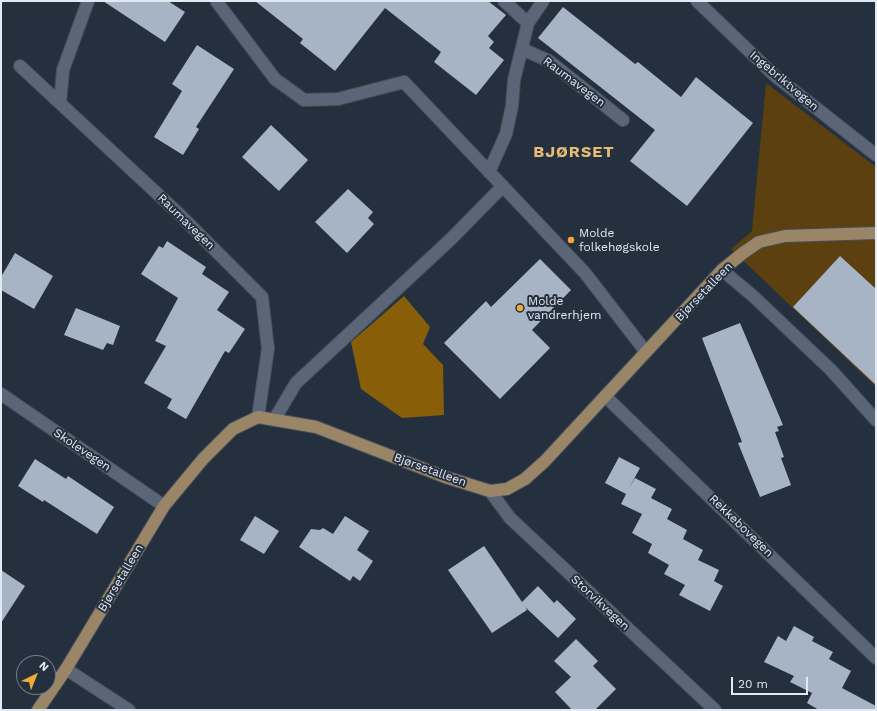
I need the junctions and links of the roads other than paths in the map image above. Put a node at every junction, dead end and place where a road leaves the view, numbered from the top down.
1 (88, 1) edge
2 (504, 1) edge
3 (543, 1) edge
4 (697, 1) edge
5 (216, 2) edge
6 (528, 24) junction
7 (522, 49) junction
8 (20, 66) dead end
9 (60, 103) junction
10 (623, 120) dead end
11 (876, 155) edge
12 (489, 172) junction
13 (503, 186) junction
14 (876, 233) edge
15 (722, 270) junction
16 (646, 352) junction
17 (1, 394) edge
18 (605, 396) junction
19 (258, 417) junction
20 (274, 420) junction
21 (876, 420) edge
22 (490, 491) junction
23 (164, 506) junction
24 (876, 658) edge
25 (66, 669) junction
26 (38, 710) edge
27 (129, 710) edge
28 (715, 710) edge

1 - 9 street
2 - 6 street
3 - 6 street
4 - 11 street, Ingebriktvegen
5 - 12 street
6 - 7 street
7 - 10 street, Raumavegen
7 - 12 street
8 - 9 street, Raumavegen
9 - 19 street, Raumavegen
12 - 13 street
13 - 16 street
13 - 20 street
14 - 15 main road, Bjørsetalleen
15 - 16 main road, Bjørsetalleen
15 - 21 street
16 - 18 main road, Bjørsetalleen
17 - 23 street, Skolevegen
18 - 22 main road, Bjørsetalleen
18 - 24 street, Rekkebovegen
19 - 20 main road, Bjørsetalleen
19 - 23 main road, Bjørsetalleen
20 - 22 main road, Bjørsetalleen
22 - 28 street, Storvikvegen
23 - 25 main road, Bjørsetalleen
25 - 26 main road, Bjørsetalleen
25 - 27 street

